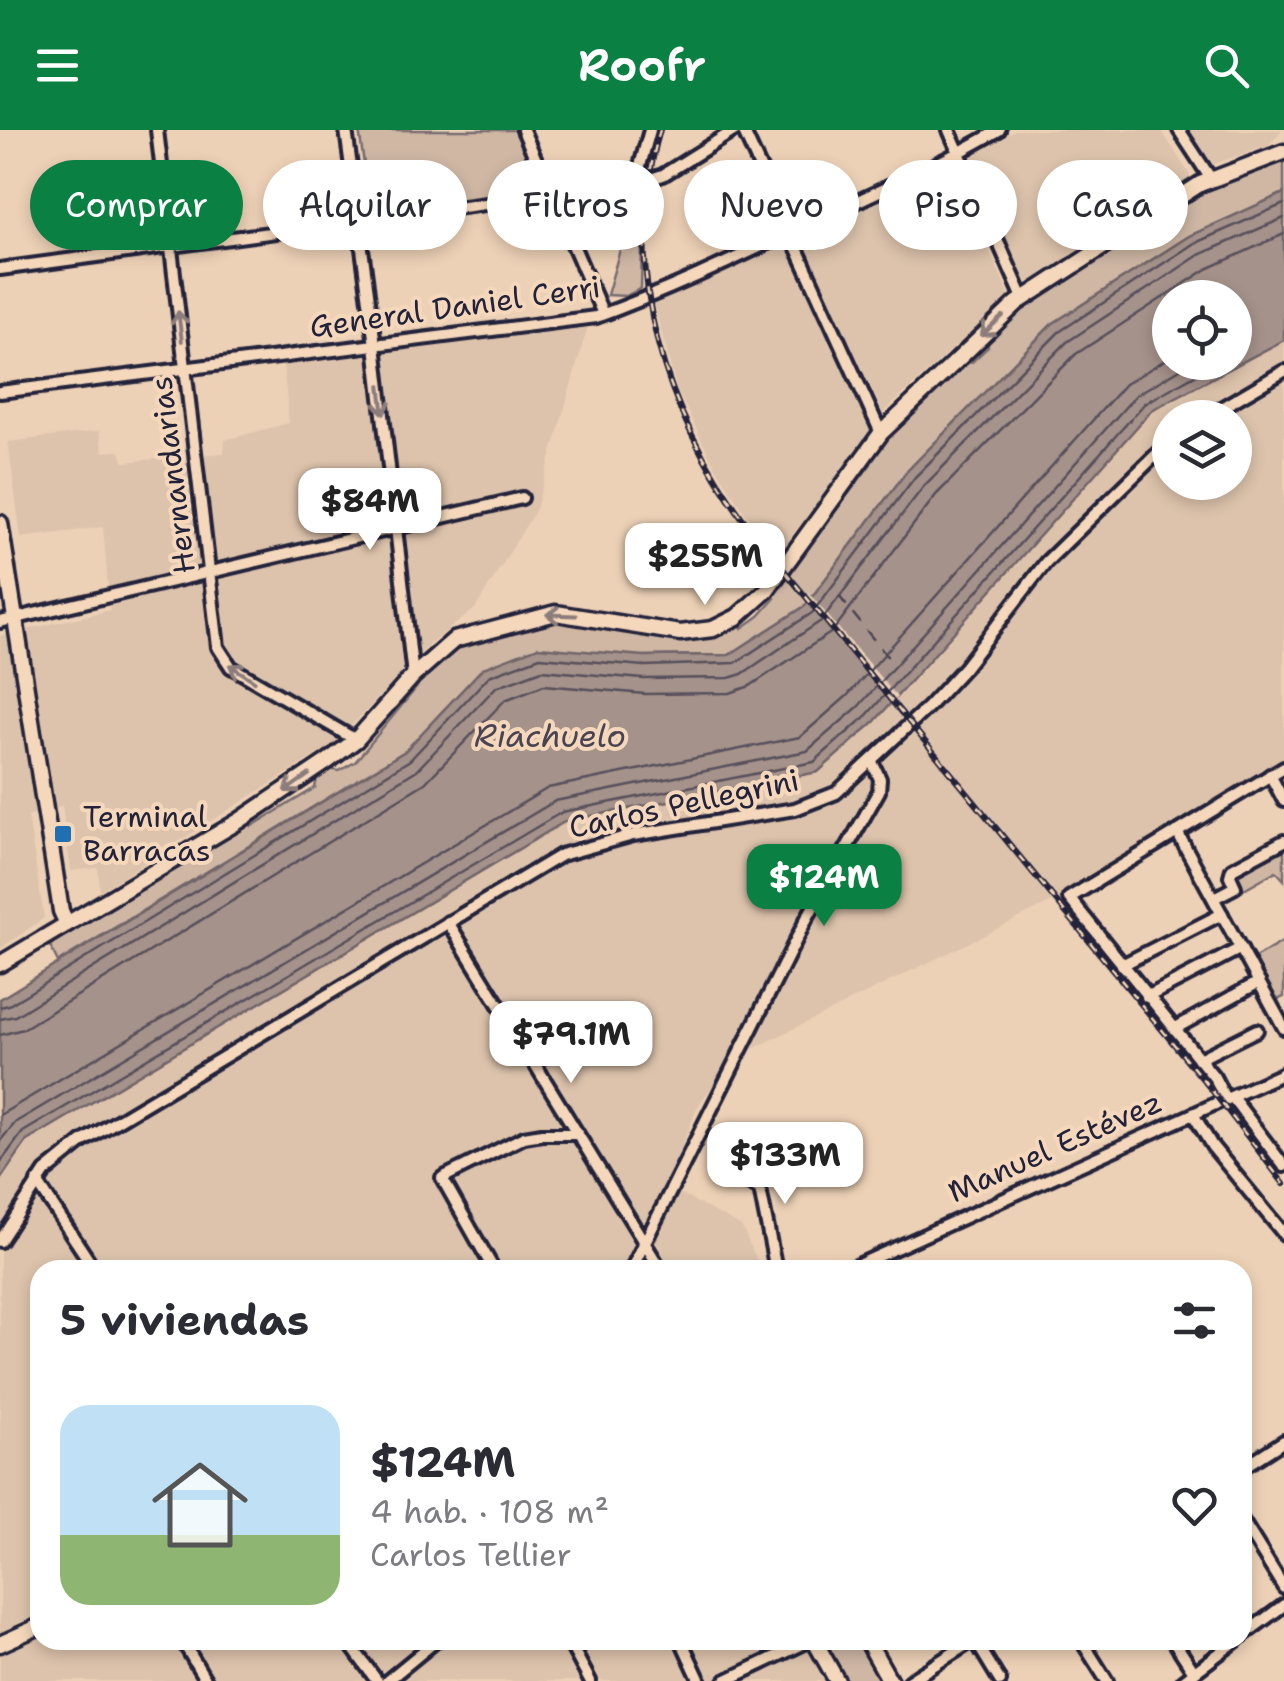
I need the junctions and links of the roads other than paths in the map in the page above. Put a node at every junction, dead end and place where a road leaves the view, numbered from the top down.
1 (157, 130) edge
2 (346, 130) edge
3 (523, 130) edge
4 (650, 130) edge
5 (734, 130) edge
6 (743, 130) edge
7 (948, 130) edge
8 (999, 130) edge
9 (1179, 130) edge
10 (1284, 152) edge
11 (959, 154) junction
12 (160, 160) edge
13 (350, 160) edge
14 (537, 160) edge
15 (642, 160) edge
16 (757, 160) edge
17 (664, 174) edge
18 (1210, 180) junction
19 (859, 201) edge
20 (147, 250) edge
21 (170, 250) edge
22 (363, 250) edge
23 (576, 250) edge
24 (751, 250) edge
25 (798, 250) edge
26 (0, 269) edge
27 (1023, 298) junction
28 (603, 314) junction
29 (375, 345) junction
30 (185, 368) junction
31 (1284, 371) edge
32 (0, 392) edge
33 (1235, 400) edge
34 (881, 433) junction
35 (1152, 459) edge
36 (522, 498) dead end
37 (396, 526) junction
38 (0, 527) edge
39 (210, 573) junction
40 (7, 620) edge
41 (412, 676) junction
42 (356, 740) junction
43 (872, 762) junction
44 (1284, 767) edge
45 (1270, 775) junction
46 (1284, 801) edge
47 (1178, 832) junction
48 (1284, 841) edge
49 (1214, 898) junction
50 (1222, 914) junction
51 (448, 922) junction
52 (67, 924) junction
53 (1240, 948) junction
54 (0, 964) edge
55 (1122, 966) junction
56 (1260, 982) junction
57 (1147, 996) junction
58 (1284, 1028) edge
59 (1174, 1030) junction
60 (1257, 1030) dead end
61 (1199, 1059) junction
62 (1284, 1073) edge
63 (1229, 1098) junction
64 (1193, 1114) junction
65 (577, 1134) junction
66 (1284, 1166) edge
67 (740, 1179) dead end
68 (36, 1182) junction
69 (1284, 1234) edge
70 (0, 1241) edge
71 (646, 1242) junction
72 (88, 1260) edge
73 (488, 1260) edge
74 (636, 1260) edge
75 (656, 1260) edge
76 (774, 1260) edge
77 (884, 1260) edge
78 (1284, 1442) edge
79 (1252, 1462) edge
80 (1252, 1536) edge
81 (1284, 1588) edge
82 (1284, 1605) edge
83 (1252, 1629) edge
84 (30, 1630) edge
85 (0, 1644) edge
86 (188, 1650) edge
87 (354, 1650) edge
88 (424, 1650) edge
89 (573, 1650) edge
90 (686, 1650) edge
91 (791, 1650) edge
92 (818, 1650) edge
93 (873, 1650) edge
94 (958, 1650) edge
95 (980, 1650) edge
96 (1087, 1650) edge
97 (1180, 1650) edge
98 (1224, 1650) edge
99 (1194, 1672) junction
100 (206, 1681) edge
101 (377, 1681) edge
102 (387, 1681) edge
103 (590, 1681) edge
104 (700, 1681) edge
105 (725, 1681) edge
106 (837, 1681) edge
107 (890, 1681) edge
108 (909, 1681) edge
109 (1000, 1681) edge
110 (1107, 1681) edge
111 (1182, 1681) edge

1 - 12 street, Hernandarias
2 - 13 street
3 - 14 street
4 - 15 street
5 - 17 street
6 - 16 street
7 - 11 street
8 - 11 street, General Daniel Cerri
9 - 18 street
10 - 18 main road
11 - 19 street, General Daniel Cerri
11 - 27 street
18 - 27 main road
20 - 26 street
30 -> 21 street, Hernandarias
22 - 29 street
23 - 28 street
24 - 28 street, General Daniel Cerri
25 - 34 street
27 -> 34 main road
28 - 29 street, General Daniel Cerri
29 - 30 street, General Daniel Cerri
29 -> 37 street
30 - 32 street, General Daniel Cerri
30 - 39 street, Hernandarias
31 - 33 street
34 -> 41 main road
35 - 43 street, Carlos Pellegrini
36 - 37 street
37 - 39 street
37 - 41 street
38 - 40 main road
39 - 40 street
42 -> 39 street, Hernandarias
40 - 52 main road
41 - 42 main road
42 -> 52 main road
43 - 51 street, Carlos Pellegrini
43 - 71 street
44 - 45 street
45 - 46 street
45 - 47 street
47 - 49 street
47 - 55 street
48 - 49 street
49 - 50 street
50 - 53 street
50 - 55 street
51 - 65 street
51 - 68 street, Carlos Pellegrini
52 - 54 main road
53 - 56 street
53 - 57 street
55 - 57 street
56 - 58 street
56 - 59 street
57 - 59 street
59 - 61 street
60 - 61 street
61 - 63 street
62 - 63 street, Manuel Estévez
63 - 64 street, Manuel Estévez
63 - 66 street
64 - 69 street
64 - 77 street, Manuel Estévez
65 - 71 street
65 - 73 street
67 - 76 street
68 - 70 street, Carlos Pellegrini
68 - 72 street
71 - 74 street
71 - 75 street
78 - 79 street
80 - 81 street
82 - 83 street
84 - 85 main road
86 - 100 street
87 - 101 street
88 - 102 street
89 - 103 street
90 - 104 street
91 - 105 street
92 - 106 main road
93 - 107 main road
94 - 108 street
95 - 109 street
96 - 110 street
97 - 99 street
98 - 99 street
99 - 111 street

